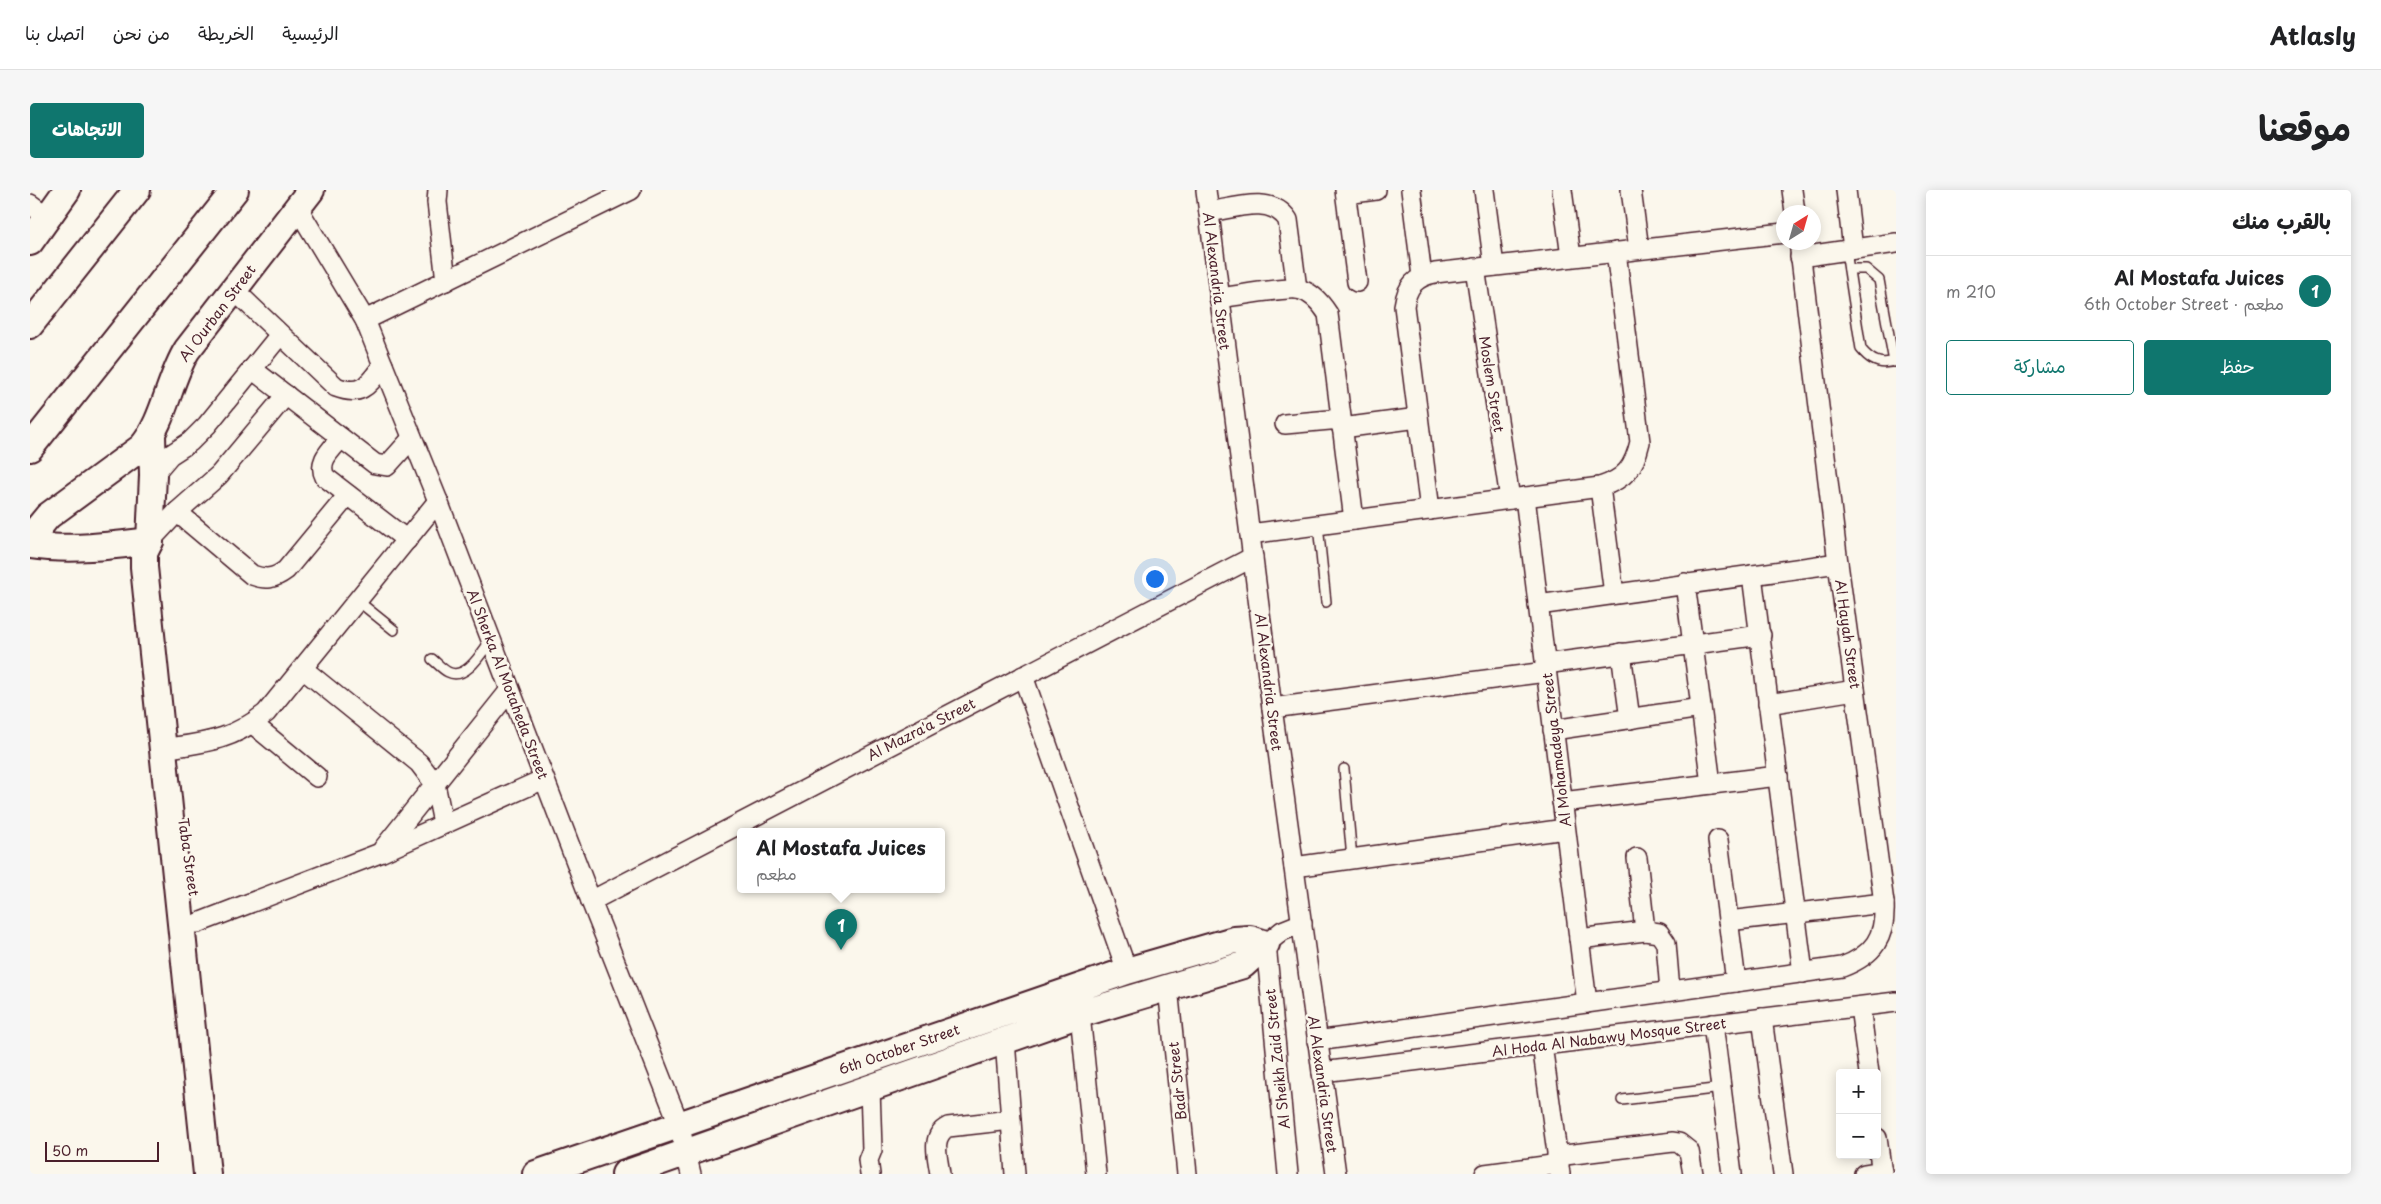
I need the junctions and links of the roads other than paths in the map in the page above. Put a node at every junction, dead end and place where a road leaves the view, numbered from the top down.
1 (68, 190) edge
2 (136, 190) edge
3 (235, 190) edge
4 (438, 190) edge
5 (631, 190) edge
6 (1206, 190) edge
7 (1376, 190) edge
8 (1411, 190) edge
9 (1485, 190) edge
10 (1562, 190) edge
11 (1632, 190) edge
12 (1792, 190) edge
13 (1846, 190) edge
14 (1346, 192) edge
15 (304, 198) edge
16 (1794, 205) edge
17 (39, 210) edge
18 (1209, 212) junction
19 (1776, 234) edge
20 (30, 242) edge
21 (1896, 243) edge
22 (1639, 249) junction
23 (1799, 250) edge
24 (1616, 252) junction
25 (1849, 256) junction
26 (1571, 257) junction
27 (1494, 266) junction
28 (1475, 268) junction
29 (1422, 276) junction
30 (446, 281) junction
31 (1357, 282) dead end
32 (1297, 289) junction
33 (234, 290) junction
34 (1219, 298) junction
35 (364, 320) junction
36 (30, 325) edge
37 (279, 336) junction
38 (1895, 361) edge
39 (383, 366) junction
40 (252, 369) junction
41 (286, 395) junction
42 (1418, 418) junction
43 (1342, 423) junction
44 (1286, 424) dead end
45 (152, 436) junction
46 (341, 438) junction
47 (412, 438) junction
48 (30, 448) edge
49 (153, 475) junction
50 (1600, 488) junction
51 (348, 494) junction
52 (1517, 498) junction
53 (438, 501) junction
54 (1430, 510) junction
55 (178, 512) junction
56 (1354, 520) junction
57 (1318, 525) junction
58 (1250, 534) junction
59 (407, 540) junction
60 (150, 541) junction
61 (30, 544) edge
62 (1253, 557) junction
63 (1838, 562) junction
64 (1752, 574) junction
65 (1685, 583) junction
66 (1614, 594) junction
67 (358, 601) junction
68 (1326, 602) dead end
69 (1538, 605) junction
70 (394, 630) dead end
71 (1761, 635) junction
72 (491, 640) junction
73 (1693, 644) junction
74 (1621, 653) junction
75 (432, 659) dead end
76 (1546, 668) junction
77 (303, 669) junction
78 (1023, 676) junction
79 (510, 690) junction
80 (1855, 690) junction
81 (1768, 704) junction
82 (1272, 708) junction
83 (1701, 708) junction
84 (1630, 719) junction
85 (254, 724) junction
86 (1553, 730) junction
87 (175, 746) junction
88 (1344, 769) dead end
89 (1778, 776) junction
90 (318, 778) dead end
91 (544, 779) junction
92 (434, 784) junction
93 (1711, 784) junction
94 (1562, 802) junction
95 (443, 824) junction
96 (1565, 829) junction
97 (1718, 840) dead end
98 (380, 853) junction
99 (1637, 858) dead end
100 (1352, 860) junction
101 (1294, 867) junction
102 (590, 901) junction
103 (1884, 903) junction
104 (1795, 913) junction
105 (1728, 921) junction
106 (198, 923) junction
107 (1302, 923) junction
108 (1646, 931) junction
109 (1579, 939) junction
110 (1266, 944) junction
111 (1126, 971) junction
112 (1803, 973) junction
113 (1736, 982) junction
114 (1168, 987) junction
115 (1670, 991) junction
116 (1896, 1002) edge
117 (1587, 1003) junction
118 (1860, 1007) junction
119 (1080, 1014) junction
120 (1762, 1018) junction
121 (1713, 1024) junction
122 (1005, 1040) junction
123 (1318, 1041) junction
124 (1542, 1045) junction
125 (1868, 1069) edge
126 (1322, 1072) junction
127 (870, 1088) junction
128 (1722, 1088) junction
129 (1622, 1100) dead end
130 (1011, 1120) junction
131 (679, 1124) junction
132 (1876, 1159) edge
133 (688, 1164) edge
134 (1559, 1165) edge
135 (1876, 1173) edge
136 (207, 1174) edge
137 (224, 1174) edge
138 (536, 1174) edge
139 (625, 1174) edge
140 (870, 1174) edge
141 (940, 1174) edge
142 (1015, 1174) edge
143 (1096, 1174) edge
144 (1187, 1174) edge
145 (1288, 1174) edge
146 (1336, 1174) edge
147 (1485, 1174) edge
148 (1694, 1174) edge
149 (1732, 1174) edge
150 (1783, 1174) edge

1 - 17 street
2 - 36 street
3 - 48 street
4 - 30 street
5 - 30 street
6 - 18 street, Al Alexandria Street
7 - 14 street
8 - 29 street
9 - 27 street
10 - 26 street
11 - 22 street
12 - 16 street
13 - 25 street
14 - 31 street
15 - 33 street, Al Ourban Street
15 - 35 street, Al Sherka Al Motaheda Street
17 - 20 street
18 - 32 street
18 - 34 street, Al Alexandria Street
19 - 22 street
21 - 25 street
22 - 24 street
23 - 25 street
23 - 63 street, Al Hayah Street
24 - 26 street
24 - 50 street
25 - 38 lane
25 - 38 lane
26 - 27 street
27 - 28 street
28 - 29 street
28 - 52 street, Moslem Street
29 - 42 street
30 - 35 street
32 - 34 street
32 - 43 street
33 - 37 street
33 - 45 street, Al Ourban Street
34 - 58 street, Al Alexandria Street
35 - 39 street, Al Sherka Al Motaheda Street
37 - 39 street
37 - 40 street
39 - 47 street, Al Sherka Al Motaheda Street
40 - 41 street
40 - 49 street
41 - 46 street
41 - 55 street
42 - 43 street
42 - 54 street
43 - 44 street
43 - 56 street
45 - 49 street, Taba Street
45 - 61 street, Al Ourban Street
46 - 47 street
46 - 51 street
47 - 53 street, Al Sherka Al Motaheda Street
49 - 60 street, Taba Street
50 - 52 street
50 - 66 street
51 - 55 street
51 - 59 street
52 - 54 street
52 - 69 street, Al Mohamadeya Street
53 - 59 street
53 - 72 street, Al Sherka Al Motaheda Street
54 - 56 street
55 - 60 street
56 - 57 street
57 - 58 street
57 - 68 lane
58 - 62 street, Al Alexandria Street
59 - 67 street
60 - 61 street, Al Ourban Street
60 - 87 street, Taba Street
60 - 136 street, Taba Street
62 - 78 street, Al Mazra'a Street
62 - 82 street, Al Alexandria Street
63 - 64 street
63 - 80 street, Al Hayah Street
64 - 65 street
64 - 71 street
65 - 66 street
65 - 73 street
66 - 69 street
67 - 70 lane
67 - 77 street
69 - 76 street, Al Mohamadeya Street
71 - 73 street
71 - 81 street
72 - 75 lane
72 - 79 street, Al Sherka Al Motaheda Street
73 - 74 street
73 - 83 street
74 - 76 street
74 - 84 street
76 - 82 street
76 - 86 street, Al Mohamadeya Street
77 - 85 street
77 - 92 street
78 - 102 street, Al Mazra'a Street
78 - 111 street
79 - 91 street, Al Sherka Al Motaheda Street
79 - 92 street
80 - 81 street
80 - 103 street, Al Hayah Street
81 - 89 street
82 - 101 street, Al Alexandria Street
83 - 84 street
83 - 93 street
84 - 86 street
85 - 87 street
85 - 90 street
86 - 94 street, Al Mohamadeya Street
87 - 106 street, Taba Street
88 - 100 lane
89 - 93 street
89 - 104 street
91 - 95 street
91 - 102 street, Al Sherka Al Motaheda Street
92 - 95 street
92 - 98 street
93 - 94 street
94 - 96 street, Al Mohamadeya Street
95 - 98 street
96 - 100 street
96 - 109 street, Al Mohamadeya Street
97 - 105 street
98 - 106 street
99 - 108 street
100 - 101 street
101 - 107 street, Al Alexandria Street
102 - 131 street, Al Sherka Al Motaheda Street
103 - 104 street
103 - 112 street, Al Hayah Street
104 - 105 street
104 - 112 street
105 - 113 street
106 - 137 street, Taba Street
107 - 110 street, 6th October Street
107 - 123 street, Al Alexandria Street
108 - 109 street
108 - 115 street
109 - 117 street, Al Mohamadeya Street
110 - 111 street, 6th October Street
110 - 114 street, 6th October Street
110 - 145 street, Al Sheikh Zaid Street
111 - 131 street, 6th October Street
112 - 113 street
113 - 115 street
114 - 119 street, 6th October Street
114 - 144 street, Badr Street
115 - 117 street
116 - 118 street, Al Hoda Al Nabawy Mosque Street
117 - 123 street
118 - 120 street, Al Hoda Al Nabawy Mosque Street
118 - 125 street
119 - 122 street, 6th October Street
119 - 143 street
120 - 121 street, Al Hoda Al Nabawy Mosque Street
120 - 150 street
121 - 124 street, Al Hoda Al Nabawy Mosque Street
121 - 128 street
122 - 127 street, 6th October Street
122 - 130 street
123 - 126 street, Al Alexandria Street
124 - 126 street, Al Hoda Al Nabawy Mosque Street
124 - 134 street
126 - 146 street, Al Alexandria Street
127 - 133 street, 6th October Street
127 - 140 street
128 - 129 lane
128 - 149 street
130 - 141 street
130 - 142 street
131 - 133 street, Al Sherka Al Motaheda Street
131 - 138 street, 6th October Street
132 - 135 street
133 - 139 street, 6th October Street
134 - 147 street
134 - 148 street

